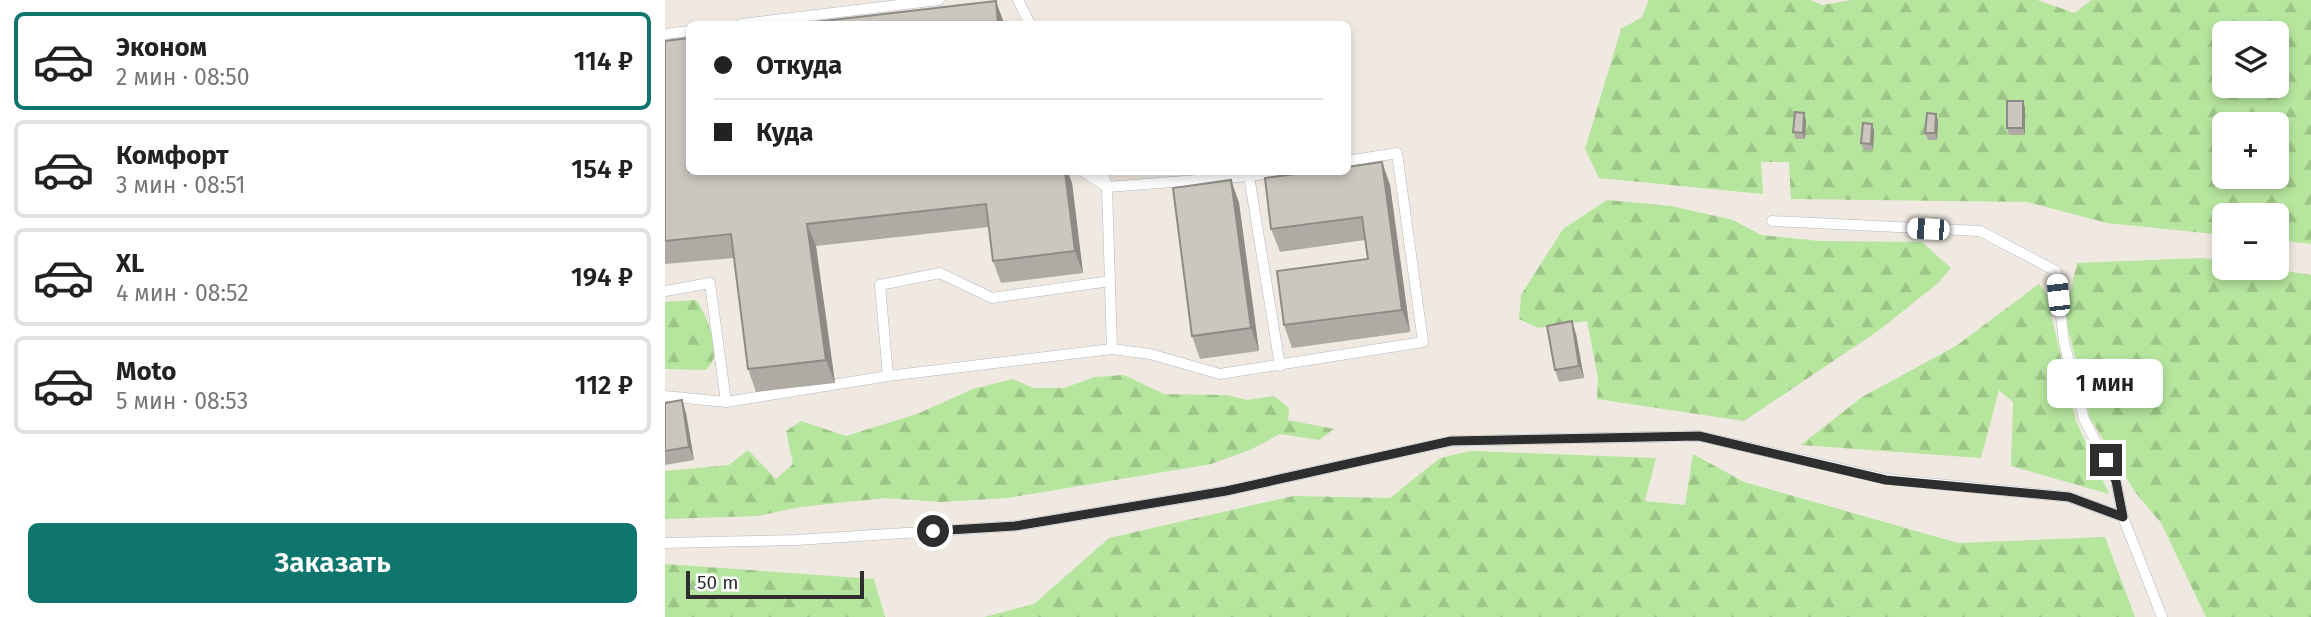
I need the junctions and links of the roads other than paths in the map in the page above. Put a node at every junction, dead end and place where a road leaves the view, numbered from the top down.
1 (939, 0) edge
2 (1018, 0) edge
3 (766, 21) edge
4 (1028, 21) edge
5 (686, 31) edge
6 (665, 34) edge
7 (1351, 160) edge
8 (1089, 175) edge
9 (1105, 175) edge
10 (1256, 175) edge
11 (1249, 176) junction
12 (1107, 187) junction
13 (1772, 221) dead end
14 (1412, 255) junction
15 (1400, 257) dead end
16 (1110, 281) junction
17 (665, 291) edge
18 (1112, 349) junction
19 (1280, 366) junction
20 (888, 376) junction
21 (665, 396) edge
22 (726, 402) junction
23 (2123, 517) junction
24 (665, 543) edge
25 (2162, 617) edge

1 - 3 lane
2 - 4 lane
5 - 6 lane
7 - 14 lane
8 - 12 lane
9 - 12 lane
10 - 11 lane
11 - 12 lane
11 - 19 lane
12 - 16 lane
13 - 23 lane
14 - 15 lane
14 - 19 lane
16 - 18 lane
16 - 20 lane
17 - 22 lane
18 - 19 lane
18 - 20 lane
20 - 22 lane
21 - 22 lane
23 - 24 lane
23 - 25 lane

